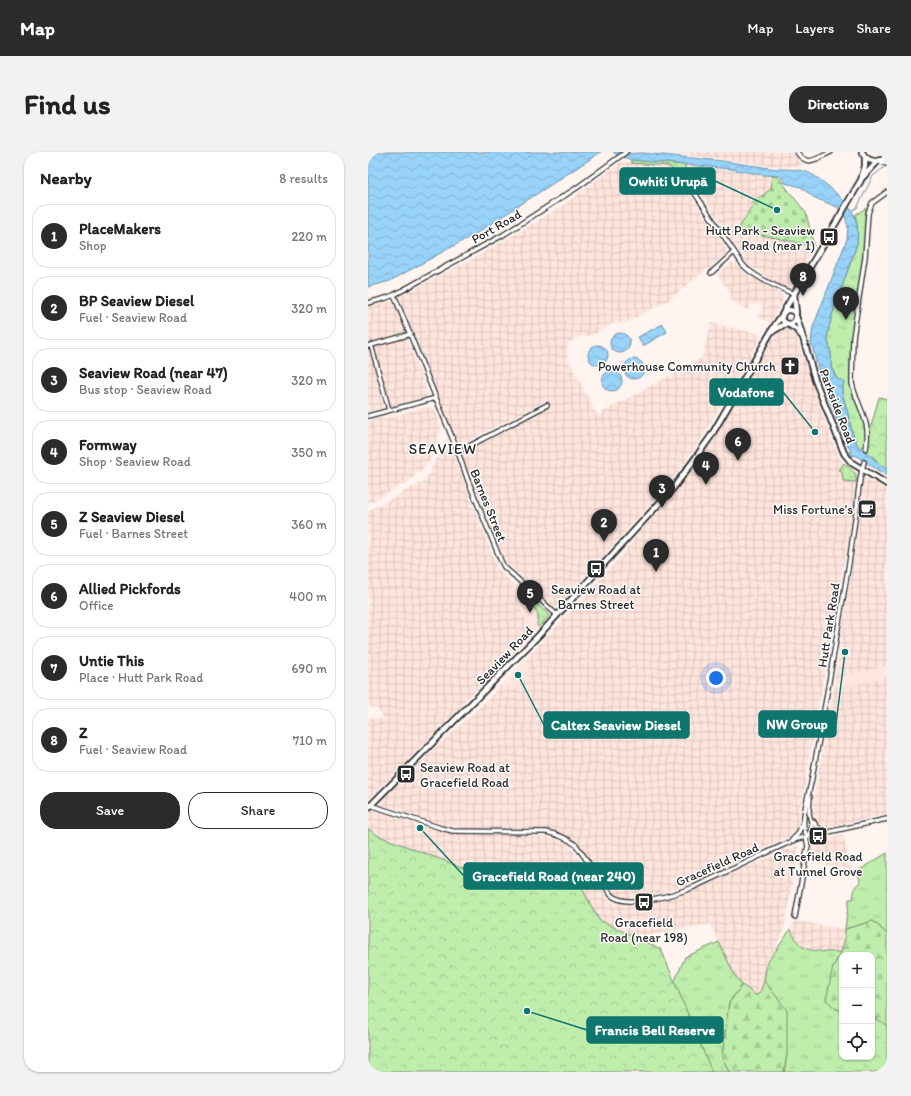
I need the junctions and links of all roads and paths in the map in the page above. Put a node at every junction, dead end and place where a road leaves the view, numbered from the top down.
1 (626, 152) edge
2 (797, 152) edge
3 (831, 152) edge
4 (862, 154) edge
5 (887, 156) edge
6 (878, 161) junction
7 (887, 164) edge
8 (861, 180) junction
9 (690, 186) dead end
10 (887, 192) edge
11 (734, 252) junction
12 (711, 273) dead end
13 (394, 294) junction
14 (794, 294) junction
15 (368, 303) edge
16 (783, 313) junction
17 (796, 315) junction
18 (788, 324) junction
19 (770, 333) junction
20 (411, 334) junction
21 (803, 337) junction
22 (370, 345) edge
23 (436, 398) junction
24 (547, 405) dead end
25 (389, 410) junction
26 (368, 416) edge
27 (866, 449) dead end
28 (458, 452) junction
29 (864, 462) dead end
30 (862, 470) junction
31 (887, 484) edge
32 (557, 615) junction
33 (810, 792) junction
34 (369, 806) edge
35 (810, 817) junction
36 (887, 819) edge
37 (803, 820) junction
38 (826, 833) junction
39 (807, 836) junction
40 (789, 842) junction
41 (795, 917) dead end

1 - 13 street, Port Road
2 - 3 street
4 - 6 main road
4 - 8 main road, Seaview Road
5 - 6 main road
6 - 7 street
6 - 8 main road, Seaview Road
8 - 14 main road, Seaview Road
9 - 11 street
10 - 27 street
11 - 12 street
11 - 14 street
13 - 15 street, Port Road
13 - 20 street, Barnes Street
14 - 16 main road, Seaview Road
14 - 17 main road
16 - 17 main road
16 - 18 main road
16 - 19 main road, Seaview Road
17 - 18 main road
17 - 21 main road, Parkside Road
18 - 19 main road
18 - 21 main road
19 - 32 main road, Seaview Road
20 - 22 street
20 - 23 street, Barnes Street
21 - 30 main road, Parkside Road
22 - 25 street
23 - 25 street
23 - 28 street, Barnes Street
24 - 28 street
25 - 26 street
28 - 32 street, Barnes Street
29 - 30 street, Hutt Park Road
30 - 31 main road, Parkside Road
30 - 33 street, Hutt Park Road
32 - 34 main road, Seaview Road
33 - 35 street, Hutt Park Road
33 - 37 street, Hutt Park Road
34 - 40 street, Gracefield Road
35 - 38 street
35 - 39 street, Hutt Park Road
36 - 38 street, Gracefield Road
37 - 39 street
37 - 40 street, Hutt Park Road
38 - 39 street, Gracefield Road
39 - 40 street, Gracefield Road
39 - 41 street

